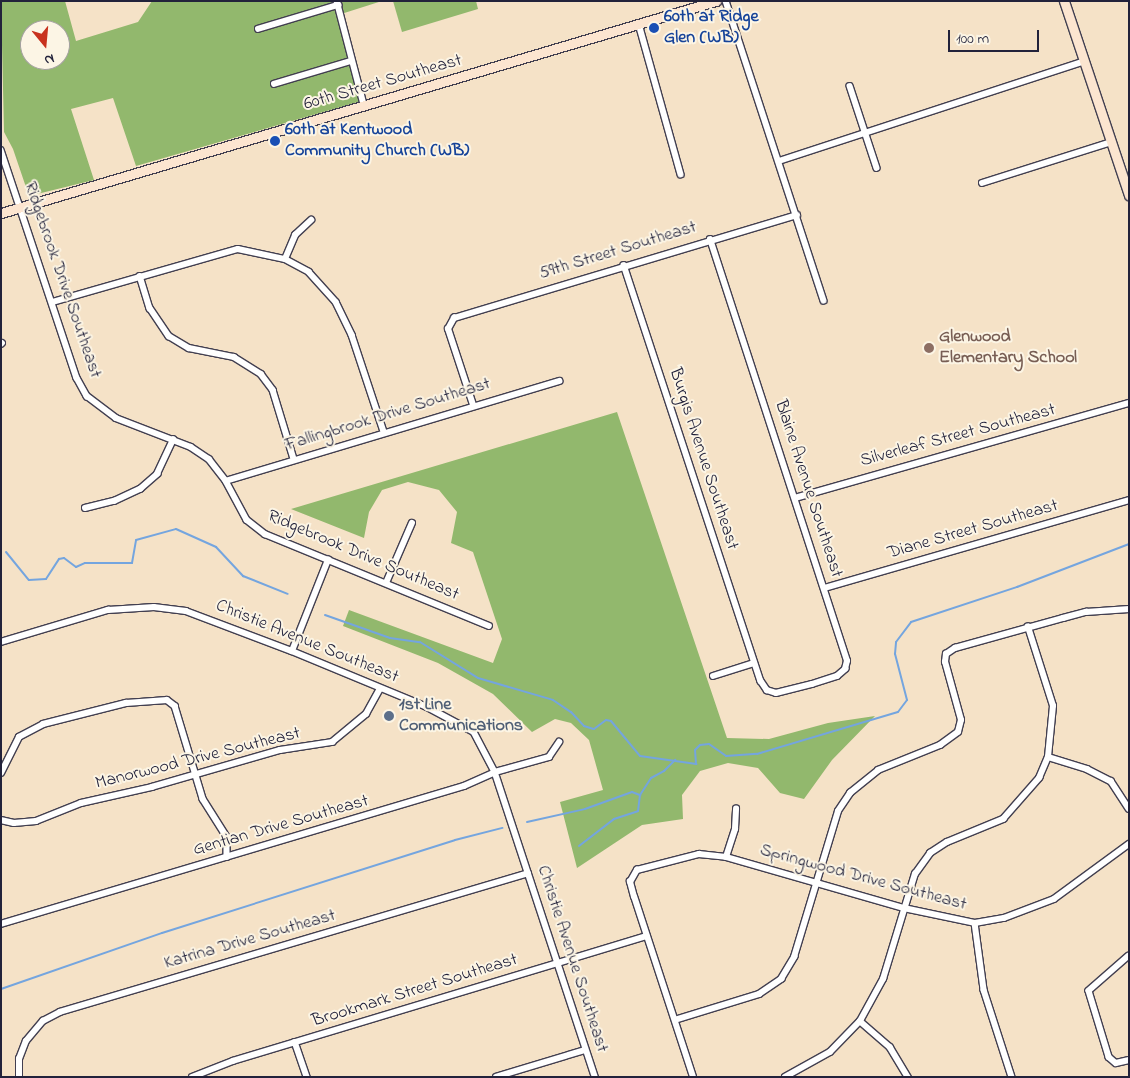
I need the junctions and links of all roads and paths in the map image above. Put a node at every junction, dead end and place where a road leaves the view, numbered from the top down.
1 (716, 1) edge
2 (726, 1) edge
3 (1064, 1) edge
4 (337, 3) edge
5 (639, 24) junction
6 (258, 29) dead end
7 (351, 61) junction
8 (1084, 61) junction
9 (274, 84) dead end
10 (850, 86) dead end
11 (364, 105) junction
12 (866, 134) junction
13 (1111, 142) junction
14 (1, 150) edge
15 (779, 162) junction
16 (877, 168) dead end
17 (681, 174) dead end
18 (982, 183) dead end
19 (1129, 195) edge
20 (22, 207) junction
21 (1, 213) edge
22 (797, 214) junction
23 (311, 220) dead end
24 (710, 240) junction
25 (285, 259) junction
26 (624, 265) junction
27 (140, 276) junction
28 (824, 300) dead end
29 (53, 302) junction
30 (559, 381) dead end
31 (1129, 403) edge
32 (473, 405) junction
33 (384, 432) junction
34 (173, 440) junction
35 (294, 459) junction
36 (226, 481) junction
37 (795, 498) junction
38 (1129, 500) edge
39 (85, 508) dead end
40 (412, 523) dead end
41 (328, 560) junction
42 (386, 583) junction
43 (825, 588) junction
44 (1129, 609) edge
45 (488, 626) dead end
46 (1028, 627) junction
47 (1, 642) edge
48 (292, 651) junction
49 (754, 663) junction
50 (713, 676) dead end
51 (380, 689) junction
52 (559, 742) dead end
53 (1048, 757) junction
54 (495, 772) junction
55 (1, 773) edge
56 (196, 774) junction
57 (736, 809) dead end
58 (1129, 809) edge
59 (1, 820) edge
60 (1129, 844) edge
61 (227, 857) junction
62 (726, 857) junction
63 (528, 873) junction
64 (816, 884) junction
65 (904, 908) junction
66 (975, 923) junction
67 (1, 924) edge
68 (646, 936) junction
69 (1129, 956) edge
70 (559, 963) junction
71 (675, 1020) junction
72 (860, 1020) junction
73 (295, 1042) junction
74 (585, 1050) junction
75 (1129, 1060) edge
76 (19, 1077) edge
77 (192, 1077) edge
78 (307, 1077) edge
79 (496, 1077) edge
80 (594, 1077) edge
81 (693, 1077) edge
82 (785, 1077) edge
83 (908, 1077) edge
84 (1012, 1077) edge

1 - 5 main road, 60th Street Southeast
2 - 15 street
3 - 8 main road
4 - 6 street
4 - 7 street
5 - 11 main road, 60th Street Southeast
5 - 17 street
7 - 9 street
7 - 11 street
8 - 12 street
8 - 13 main road
10 - 12 street
11 - 20 main road, 60th Street Southeast
12 - 15 street
12 - 16 street
13 - 18 street
13 - 19 main road
14 - 20 street, Ridgebrook Drive Southeast
15 - 22 street
20 - 21 main road, 60th Street Southeast
20 - 29 street, Ridgebrook Drive Southeast
22 - 24 street, 59th Street Southeast
22 - 28 street
23 - 25 street
24 - 26 street, 59th Street Southeast
24 - 37 street, Blaine Avenue Southeast
25 - 27 street
25 - 33 street
26 - 32 street, 59th Street Southeast
26 - 49 street, Burgis Avenue Southeast
27 - 29 street
27 - 35 street
29 - 34 street, Ridgebrook Drive Southeast
30 - 32 street, Fallingbrook Drive Southeast
31 - 37 street, Silverleaf Street Southeast
32 - 33 street, Fallingbrook Drive Southeast
33 - 35 street, Fallingbrook Drive Southeast
34 - 36 street, Ridgebrook Drive Southeast
34 - 39 street
35 - 36 street, Fallingbrook Drive Southeast
36 - 41 street, Ridgebrook Drive Southeast
37 - 43 street, Blaine Avenue Southeast
38 - 43 street, Diane Street Southeast
40 - 42 street
41 - 42 street, Ridgebrook Drive Southeast
41 - 48 street
42 - 45 street, Ridgebrook Drive Southeast
43 - 49 street, Blaine Avenue Southeast
44 - 46 street
46 - 53 street
46 - 64 street
47 - 48 street, Christie Avenue Southeast
48 - 51 street, Christie Avenue Southeast
49 - 50 street
51 - 54 street, Christie Avenue Southeast
51 - 56 street, Manorwood Drive Southeast
52 - 54 street, Gentian Drive Southeast
53 - 58 street
53 - 65 street
54 - 61 street, Gentian Drive Southeast
54 - 63 street, Christie Avenue Southeast
55 - 56 street
56 - 59 street, Manorwood Drive Southeast
56 - 61 street
57 - 62 street
60 - 66 street, Springwood Drive Southeast
61 - 67 street, Gentian Drive Southeast
62 - 64 street, Springwood Drive Southeast
62 - 68 street, Springwood Drive Southeast
63 - 70 street, Christie Avenue Southeast
63 - 76 street, Katrina Drive Southeast
64 - 65 street, Springwood Drive Southeast
64 - 71 street
65 - 66 street, Springwood Drive Southeast
65 - 72 street
66 - 84 street
68 - 70 street, Brookmark Street Southeast
68 - 71 street
69 - 75 street
70 - 73 street, Brookmark Street Southeast
70 - 74 street, Christie Avenue Southeast
71 - 81 street
72 - 82 street
72 - 83 street
73 - 77 street, Brookmark Street Southeast
73 - 78 street
74 - 79 street
74 - 80 street, Christie Avenue Southeast

